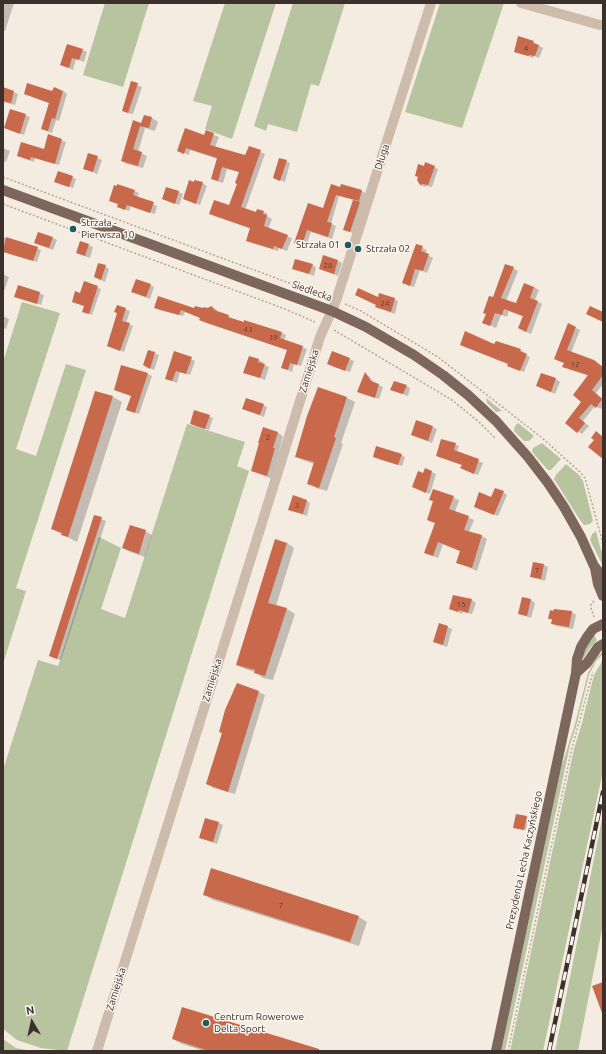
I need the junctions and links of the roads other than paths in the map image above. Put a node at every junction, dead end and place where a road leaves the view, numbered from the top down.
1 (431, 3) edge
2 (521, 3) edge
3 (600, 26) dead end
4 (3, 190) edge
5 (332, 311) junction
6 (594, 566) junction
7 (603, 577) edge
8 (600, 598) edge
9 (599, 621) edge
10 (603, 644) edge
11 (576, 673) junction
12 (97, 1051) edge
13 (496, 1051) edge

1 - 5 street, Długa
2 - 3 street
4 - 5 main road, Siedlecka
5 - 6 main road, Siedlecka
5 - 12 street, Zamiejska
6 - 7 main road
6 - 8 main road
9 - 11 main road, Prezydenta Lecha Kaczyńskiego
10 - 11 main road
11 - 13 main road, Prezydenta Lecha Kaczyńskiego

